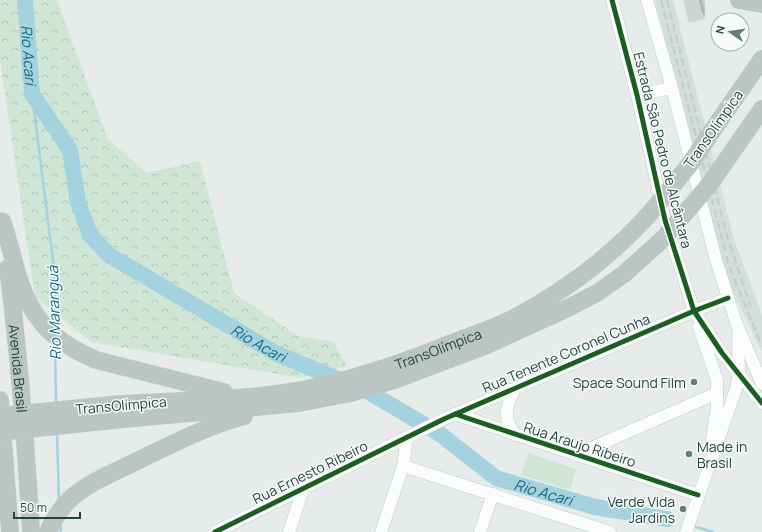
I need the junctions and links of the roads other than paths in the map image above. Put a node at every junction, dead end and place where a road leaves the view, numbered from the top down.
1 (612, 0) edge
2 (647, 0) edge
3 (739, 0) edge
4 (762, 4) edge
5 (758, 65) edge
6 (672, 88) junction
7 (637, 95) junction
8 (762, 110) edge
9 (1, 213) edge
10 (728, 298) junction
11 (694, 310) junction
12 (736, 322) junction
13 (739, 373) junction
14 (762, 384) edge
15 (515, 389) junction
16 (717, 393) junction
17 (246, 396) junction
18 (0, 400) edge
19 (301, 403) junction
20 (762, 403) edge
21 (123, 412) junction
22 (0, 416) edge
23 (450, 416) junction
24 (0, 432) edge
25 (411, 435) junction
26 (516, 435) junction
27 (576, 455) junction
28 (403, 466) junction
29 (707, 469) junction
30 (303, 489) junction
31 (492, 494) junction
32 (698, 495) junction
33 (583, 528) edge
34 (10, 532) edge
35 (32, 532) edge
36 (48, 532) edge
37 (215, 532) edge
38 (289, 532) edge
39 (381, 532) edge
40 (480, 532) edge
41 (610, 532) edge
42 (686, 532) edge

1 - 7 street, Estrada São Pedro de Alcântara
2 - 6 street, Estrada São Pedro de Alcântara
3 - 4 highway
5 - 17 highway, TransOlímpica, bridge
6 - 7 street
6 - 10 street, Estrada São Pedro de Alcântara
7 - 11 street, Estrada São Pedro de Alcântara
8 - 19 highway, TransOlímpica, bridge
9 - 17 highway
9 - 35 highway, Avenida Brasil
10 - 11 street, Rua Tenente Coronel Cunha
10 - 12 street, Estrada São Pedro de Alcântara
11 - 13 street, Estrada São Pedro de Alcântara
11 - 15 street, Rua Tenente Coronel Cunha
11 - 16 street
12 - 13 street
12 - 14 street, Estrada São Pedro de Alcântara
13 - 20 street, Estrada São Pedro de Alcântara
13 - 29 street
15 - 23 street, Rua Tenente Coronel Cunha
15 - 26 street
16 - 27 street
16 - 29 street
17 - 21 highway, TransOlímpica
18 - 34 highway, Avenida Brasil
19 - 21 highway, TransOlímpica
19 - 36 highway
21 - 22 highway, TransOlímpica, bridge
21 - 24 highway, TransOlímpica, bridge
23 - 25 street, Rua Tenente Coronel Cunha
23 - 26 street, Rua Araujo Ribeiro
25 - 28 street
25 - 30 street, Rua Ernesto Ribeiro
26 - 27 street, Rua Araujo Ribeiro
27 - 32 street, Rua Araujo Ribeiro
28 - 31 street
28 - 39 street
29 - 32 street
30 - 37 street, Rua Ernesto Ribeiro
30 - 38 street
31 - 33 street
31 - 40 street
32 - 42 street
33 - 41 street

